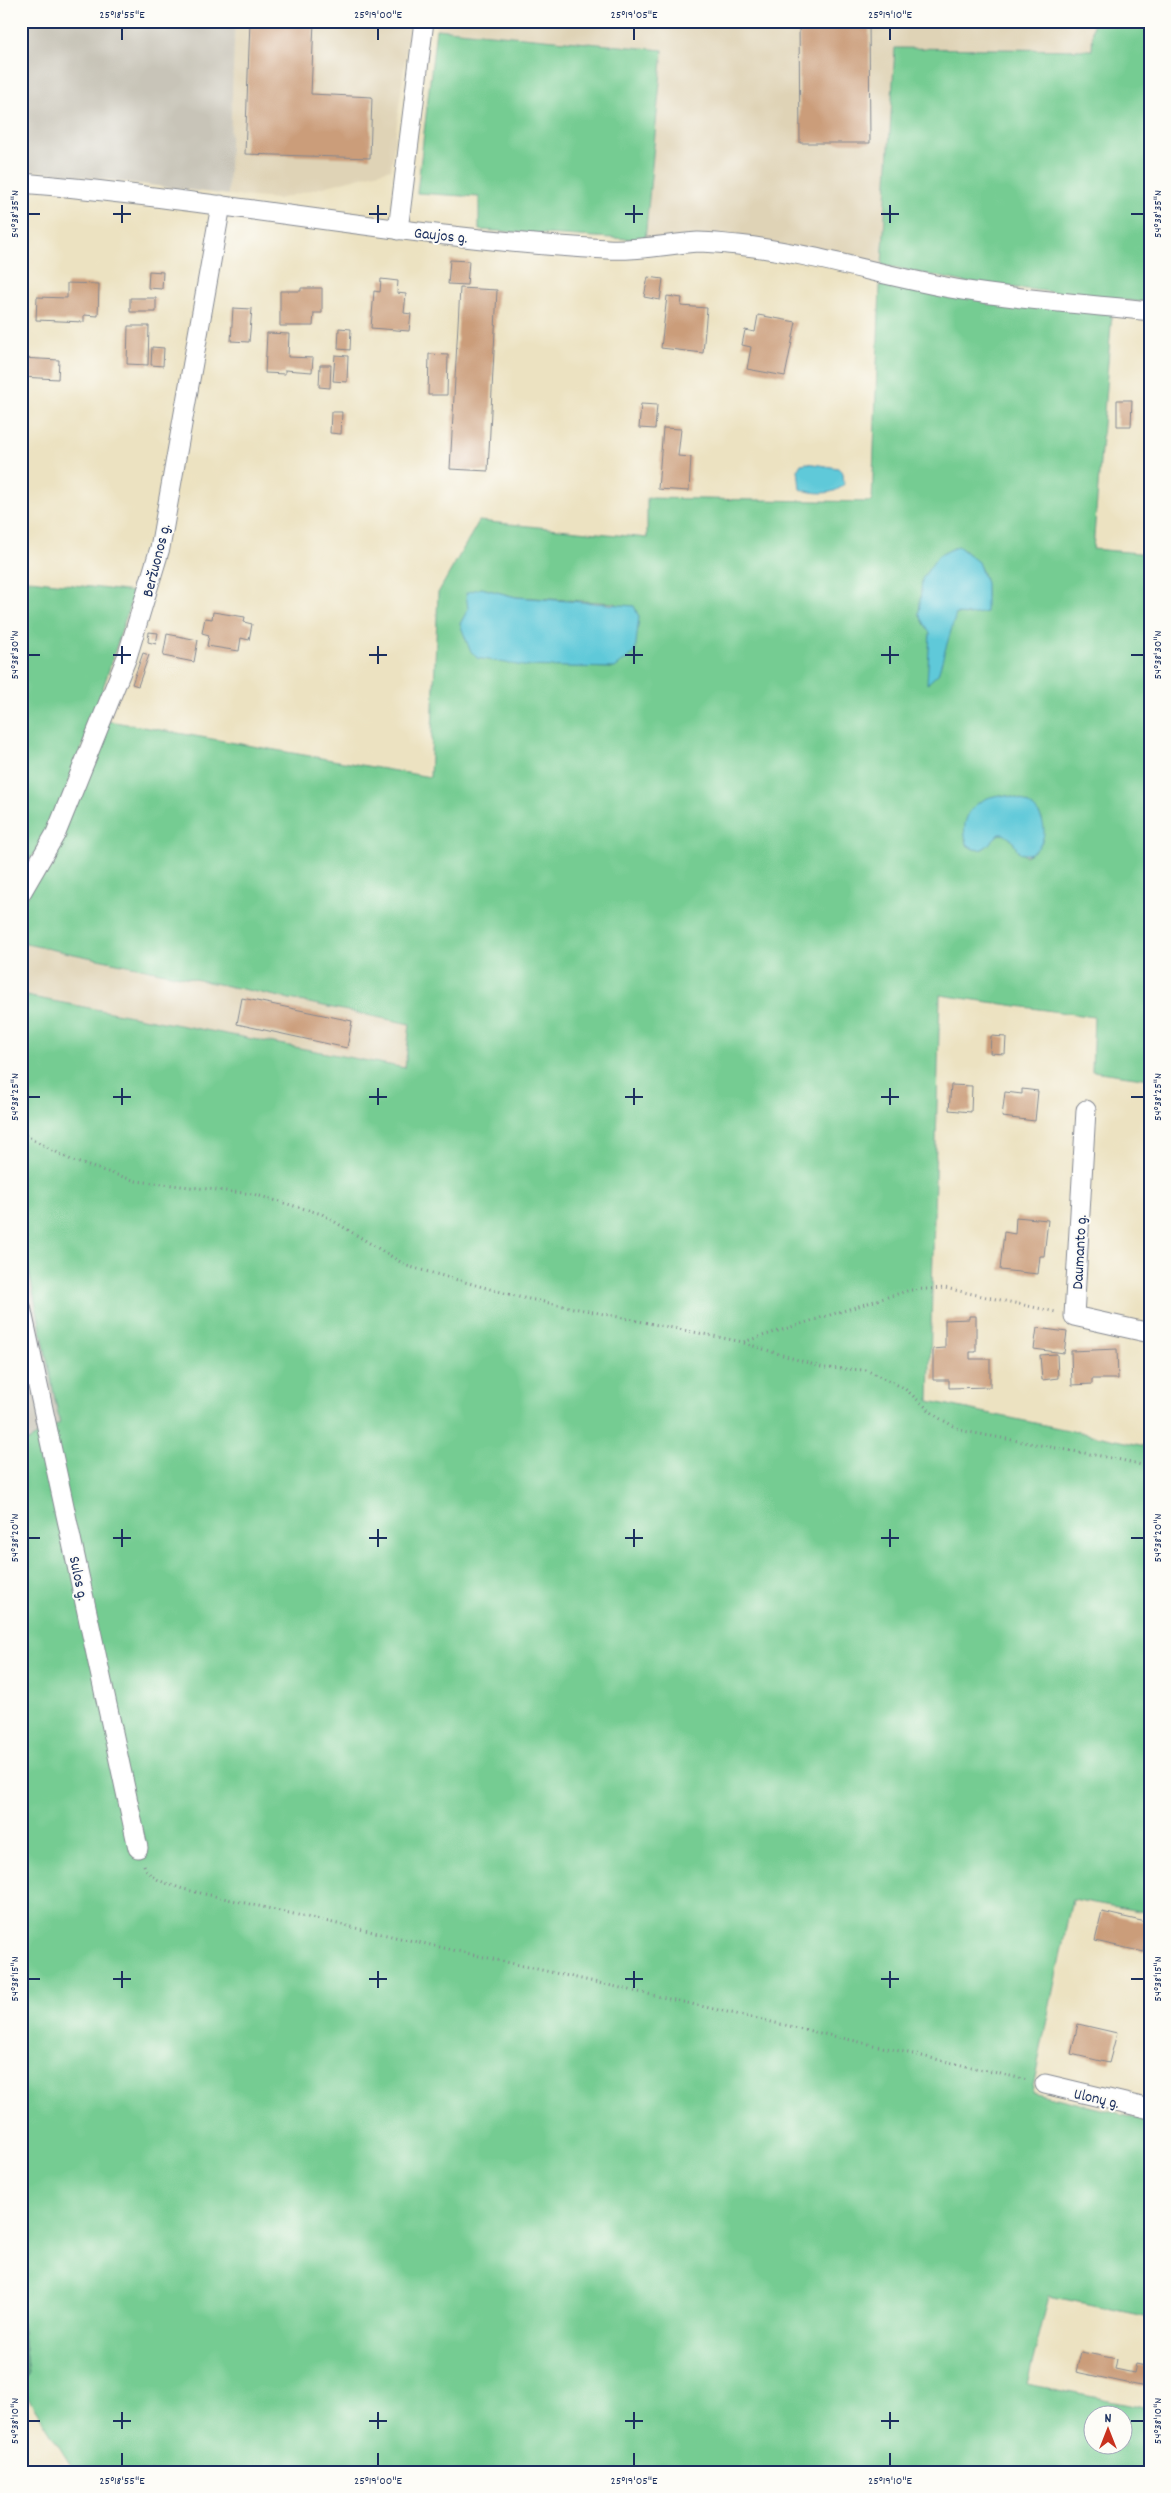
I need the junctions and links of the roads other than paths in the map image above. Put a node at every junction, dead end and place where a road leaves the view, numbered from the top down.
1 (424, 21) edge
2 (21, 183) edge
3 (221, 205) junction
4 (398, 230) junction
5 (1150, 311) edge
6 (21, 893) edge
7 (1086, 1110) dead end
8 (21, 1307) edge
9 (1150, 1333) edge
10 (138, 1848) road end
11 (1045, 2084) road end
12 (1150, 2109) edge

1 - 4 street
2 - 3 street, Gaujos g.
3 - 4 street, Gaujos g.
3 - 6 street, Beržuonos g.
4 - 5 street, Gaujos g.
7 - 9 street, Daumanto g.
8 - 10 street, Sulos g.
11 - 12 street, Ulonų g.

